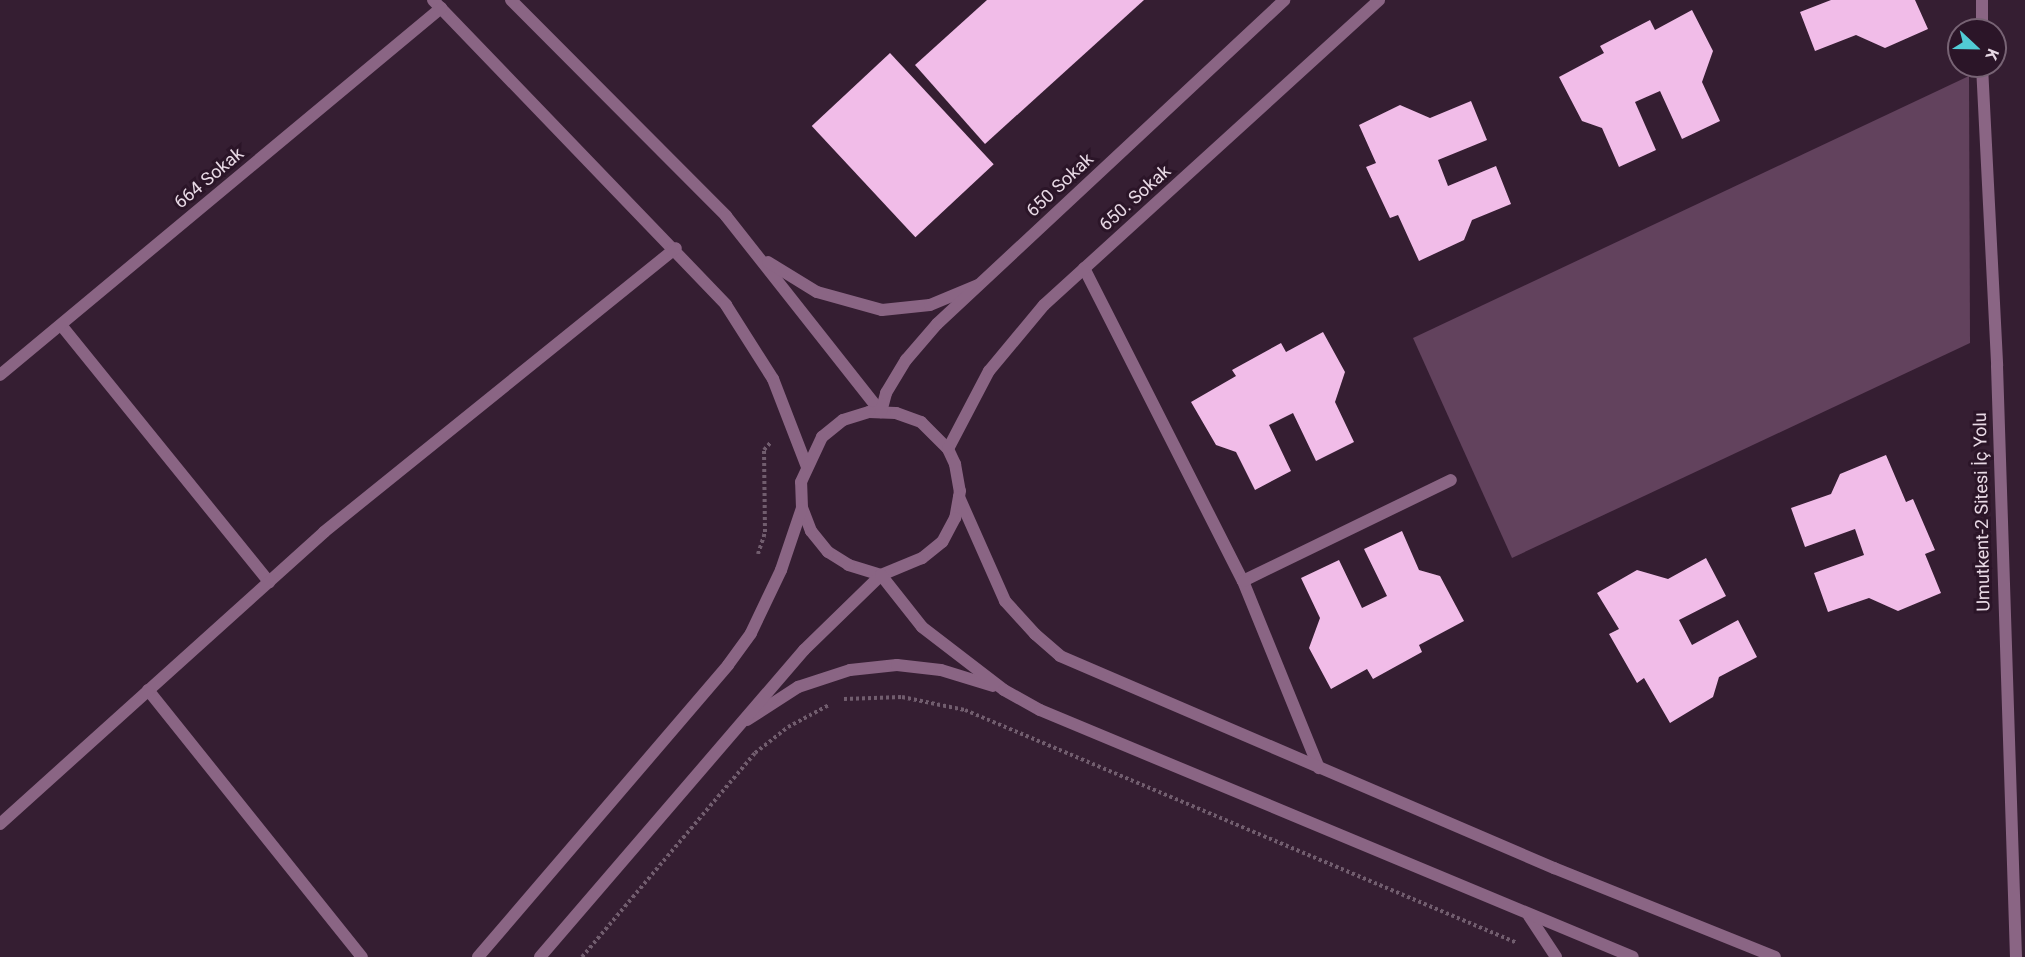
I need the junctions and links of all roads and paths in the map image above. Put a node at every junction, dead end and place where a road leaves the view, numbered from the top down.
1 (511, 0) edge
2 (1285, 0) edge
3 (1379, 0) edge
4 (1982, 0) edge
5 (437, 4) edge
6 (1982, 18) edge
7 (1983, 78) edge
8 (676, 248) junction
9 (760, 258) junction
10 (1084, 268) junction
11 (980, 285) junction
12 (61, 324) junction
13 (0, 375) edge
14 (881, 412) junction
15 (790, 422) junction
16 (948, 449) junction
17 (807, 467) junction
18 (1451, 480) dead end
19 (959, 497) junction
20 (802, 508) junction
21 (754, 564) dead end
22 (881, 575) junction
23 (1243, 581) junction
24 (269, 582) junction
25 (148, 690) junction
26 (1004, 690) junction
27 (840, 700) dead end
28 (832, 704) dead end
29 (733, 729) junction
30 (1319, 768) junction
31 (0, 824) edge
32 (1529, 916) junction
33 (1528, 948) dead end
34 (362, 957) edge
35 (478, 957) edge
36 (540, 957) edge
37 (582, 957) edge
38 (1556, 957) edge
39 (1633, 957) edge
40 (1774, 957) edge
41 (2016, 957) edge

1 - 9 street
2 - 11 street, 650 Sokak
3 - 10 street, 650. Sokak
4 - 6 street
5 - 8 street
5 - 12 street, 664 Sokak
7 - 41 street, Umutkent-2 Sitesi İç Yolu
8 - 15 street
8 - 24 street
9 - 11 street
9 - 14 street
10 - 16 street, 650. Sokak
10 - 23 street
11 - 14 street, 650 Sokak
12 - 13 street, 664 Sokak
12 - 24 street
14 - 16 street
14 - 17 street
15 - 17 street
15 - 21 path
16 - 19 street
17 - 20 street
18 - 23 street
19 - 22 street
19 - 30 street
20 - 22 street
20 - 35 street
22 - 26 street
22 - 29 street
23 - 30 street
24 - 25 street
25 - 31 street
25 - 34 street
26 - 29 street
26 - 32 street
27 - 33 path
28 - 37 path
29 - 36 street
30 - 40 street
32 - 38 street
32 - 39 street

